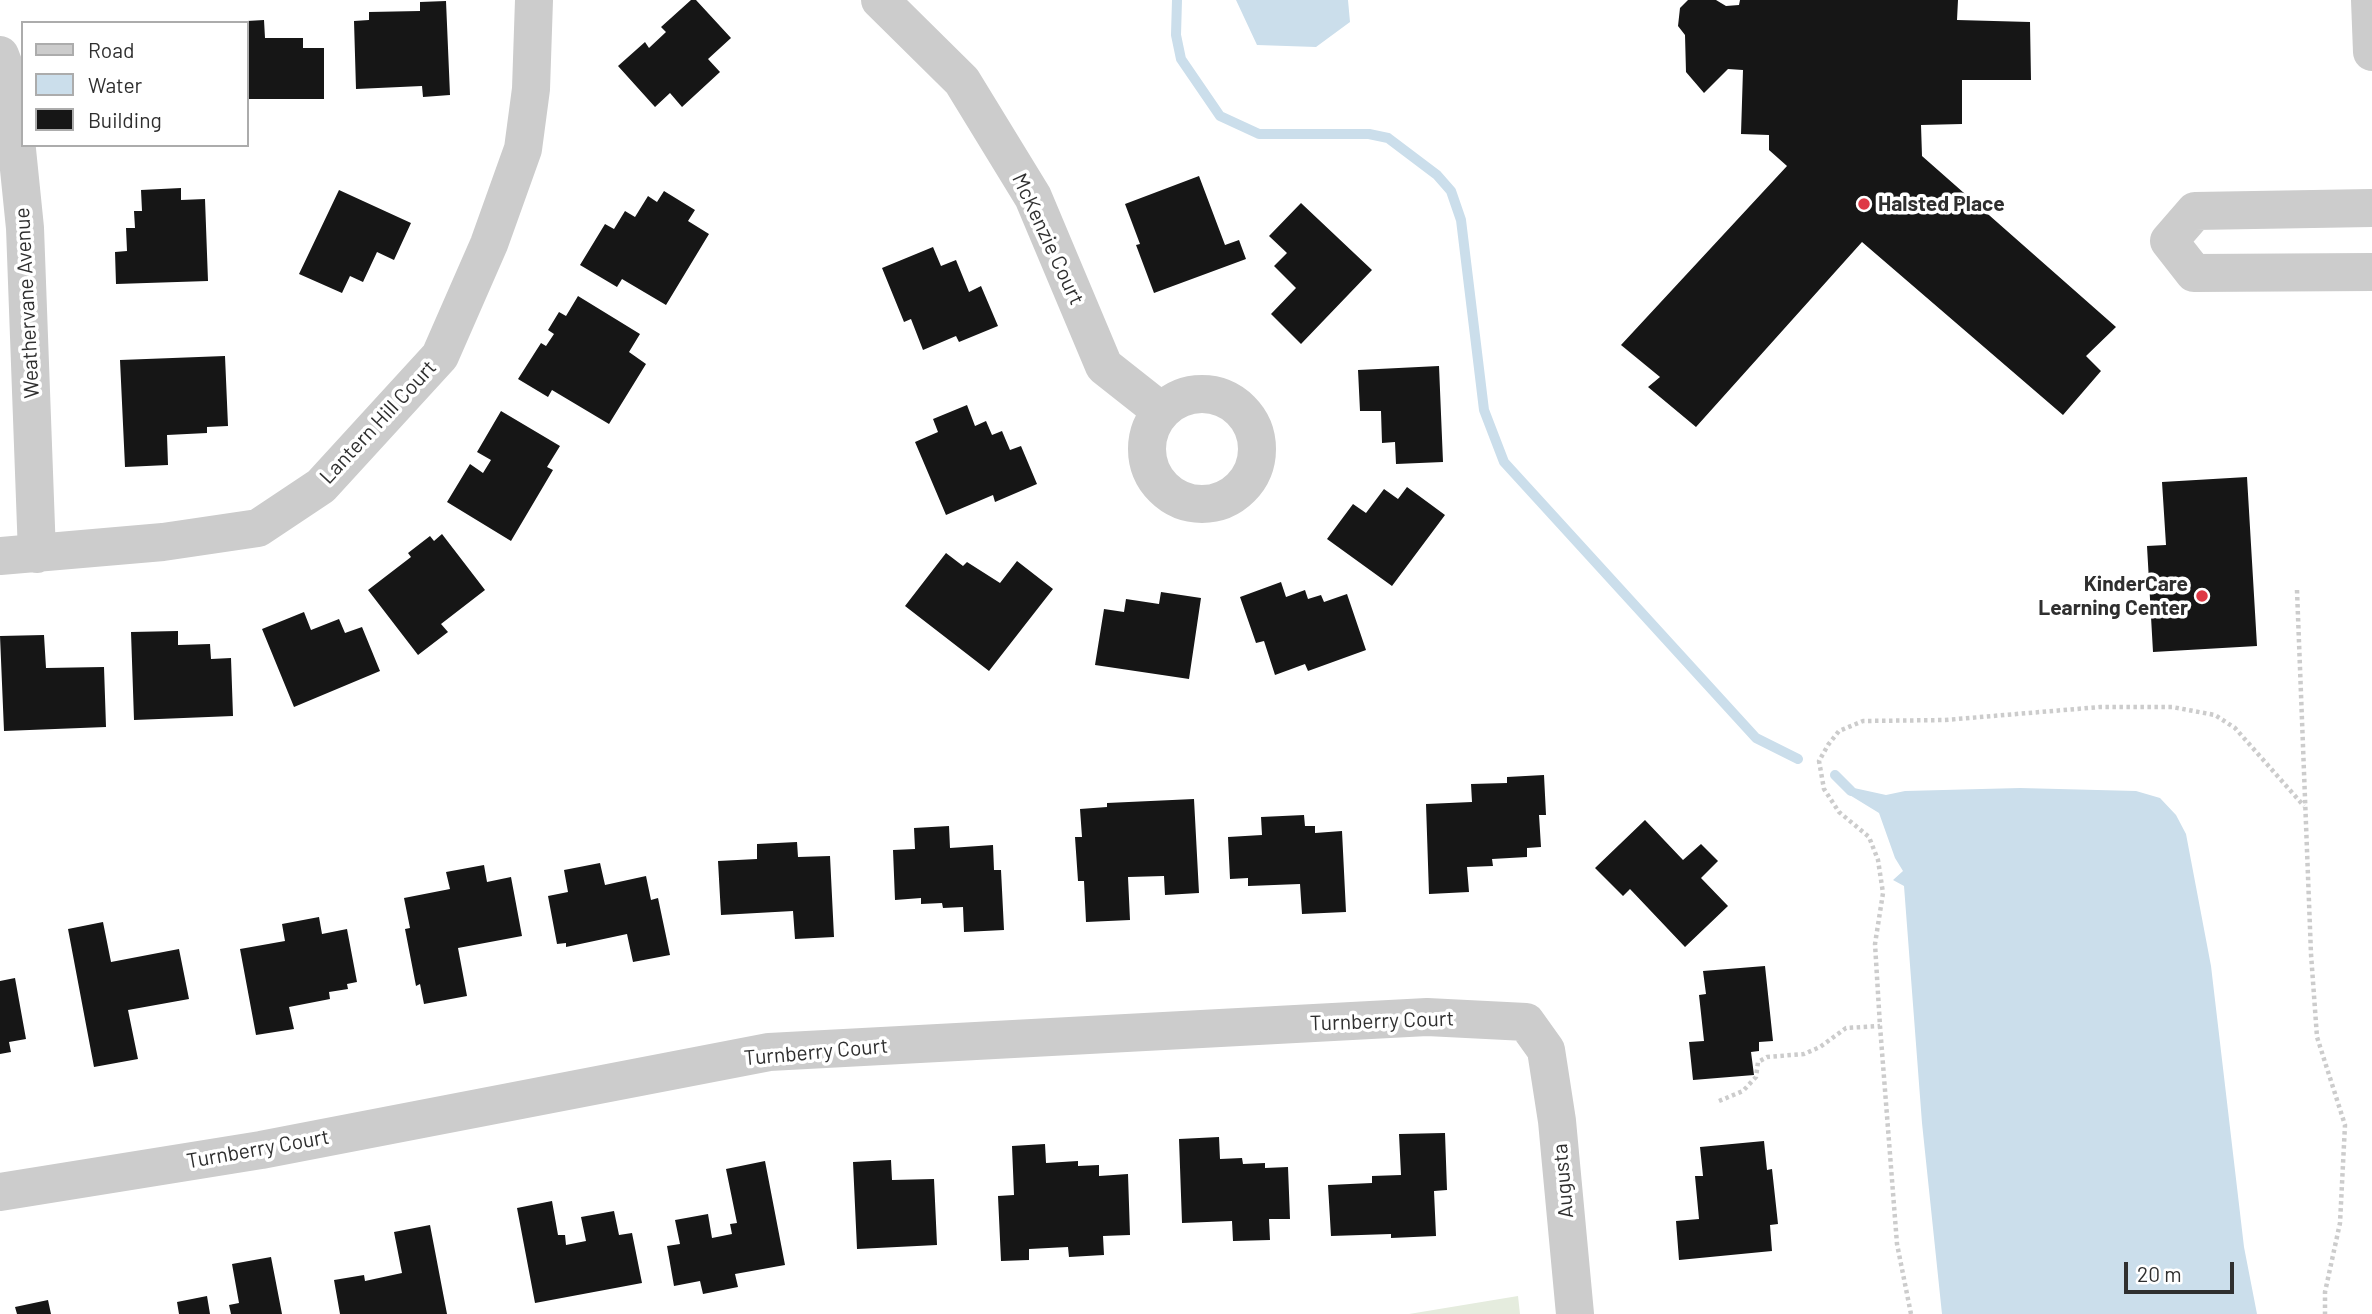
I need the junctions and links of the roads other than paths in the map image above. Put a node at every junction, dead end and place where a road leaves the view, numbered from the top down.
1 (534, 0) edge
2 (880, 0) edge
3 (2370, 0) edge
4 (2372, 52) edge
5 (0, 55) edge
6 (2372, 208) edge
7 (2372, 272) edge
8 (1161, 411) dead end
9 (19, 555) edge
10 (1546, 1049) joint
11 (0, 1192) edge
12 (1575, 1314) edge

1 - 9 street, Lantern Hill Court
2 - 8 street, McKenzie Court
3 - 4 street
5 - 9 street, Weathervane Avenue
6 - 7 street
10 - 11 street, Turnberry Court
10 - 12 street, Augusta

